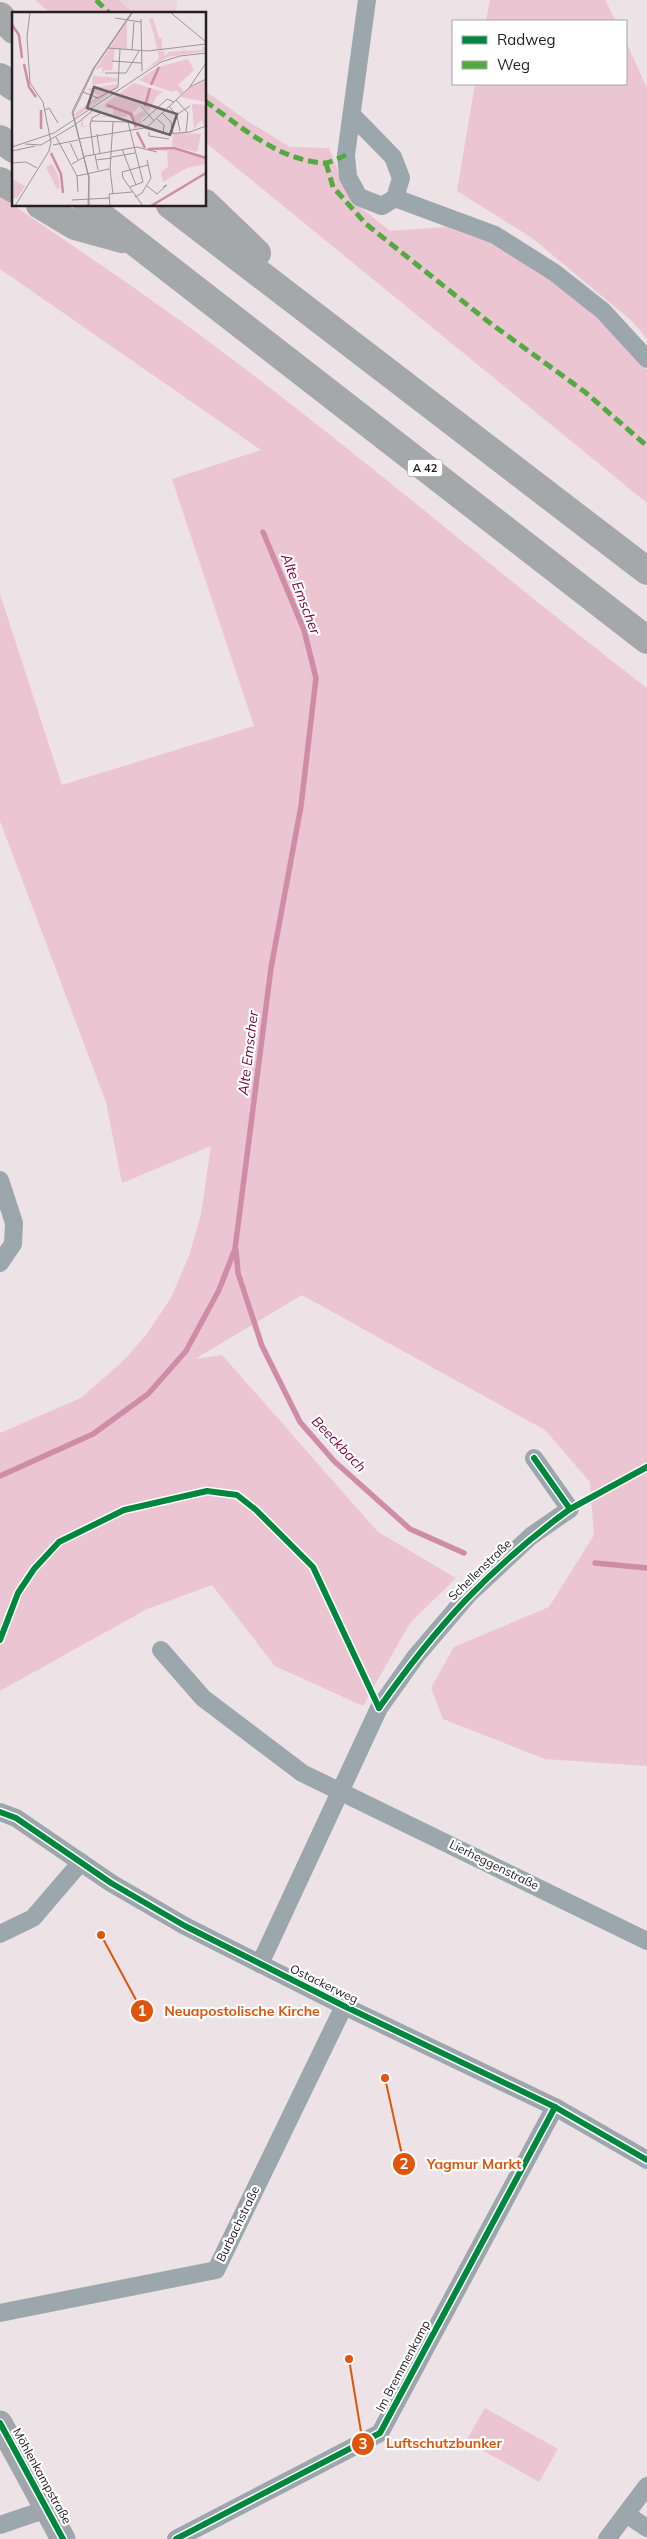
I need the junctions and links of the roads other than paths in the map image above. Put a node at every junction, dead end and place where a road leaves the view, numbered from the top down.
1 (367, 0) edge
2 (0, 16) edge
3 (12, 28) edge
4 (0, 77) edge
5 (12, 86) edge
6 (352, 115) junction
7 (0, 139) edge
8 (12, 148) edge
9 (0, 181) edge
10 (12, 188) edge
11 (395, 198) junction
12 (206, 204) edge
13 (42, 206) edge
14 (87, 206) edge
15 (171, 206) edge
16 (135, 242) junction
17 (313, 312) junction
18 (647, 359) edge
19 (647, 571) edge
20 (647, 640) edge
21 (0, 1180) edge
22 (0, 1263) edge
23 (534, 1458) dead end
24 (161, 1650) dead end
25 (339, 1792) junction
26 (0, 1812) edge
27 (80, 1862) junction
28 (0, 1934) edge
29 (647, 1941) edge
30 (260, 1964) junction
31 (344, 2006) junction
32 (555, 2107) junction
33 (647, 2160) edge
34 (0, 2313) edge
35 (0, 2423) edge
36 (647, 2486) edge
37 (47, 2509) junction
38 (626, 2514) junction
39 (0, 2525) edge
40 (647, 2528) edge
41 (64, 2539) edge
42 (176, 2539) edge
43 (607, 2539) edge

1 - 6 street
2 - 3 highway
4 - 5 highway
6 - 11 street
6 - 11 street
7 - 8 highway
9 - 10 highway
11 - 18 street
12 - 17 highway
13 - 16 highway
14 - 16 highway, A 42
15 - 17 highway
16 - 20 highway, A 42
17 - 19 highway
21 - 22 street
23 - 25 street, Schellenstraße
24 - 25 street
25 - 29 street, Lierheggenstraße
25 - 30 street, Schellenstraße
26 - 27 street, Ostackerweg
27 - 28 street
27 - 30 street, Ostackerweg
30 - 31 street, Ostackerweg
31 - 32 street, Ostackerweg
31 - 34 street, Burbachstraße
32 - 33 street, Ostackerweg
32 - 42 street, Im Bremmenkamp
35 - 37 street, Möhlenkampstraße
36 - 38 street
37 - 39 street
37 - 41 street, Möhlenkampstraße
38 - 40 street
38 - 43 street

